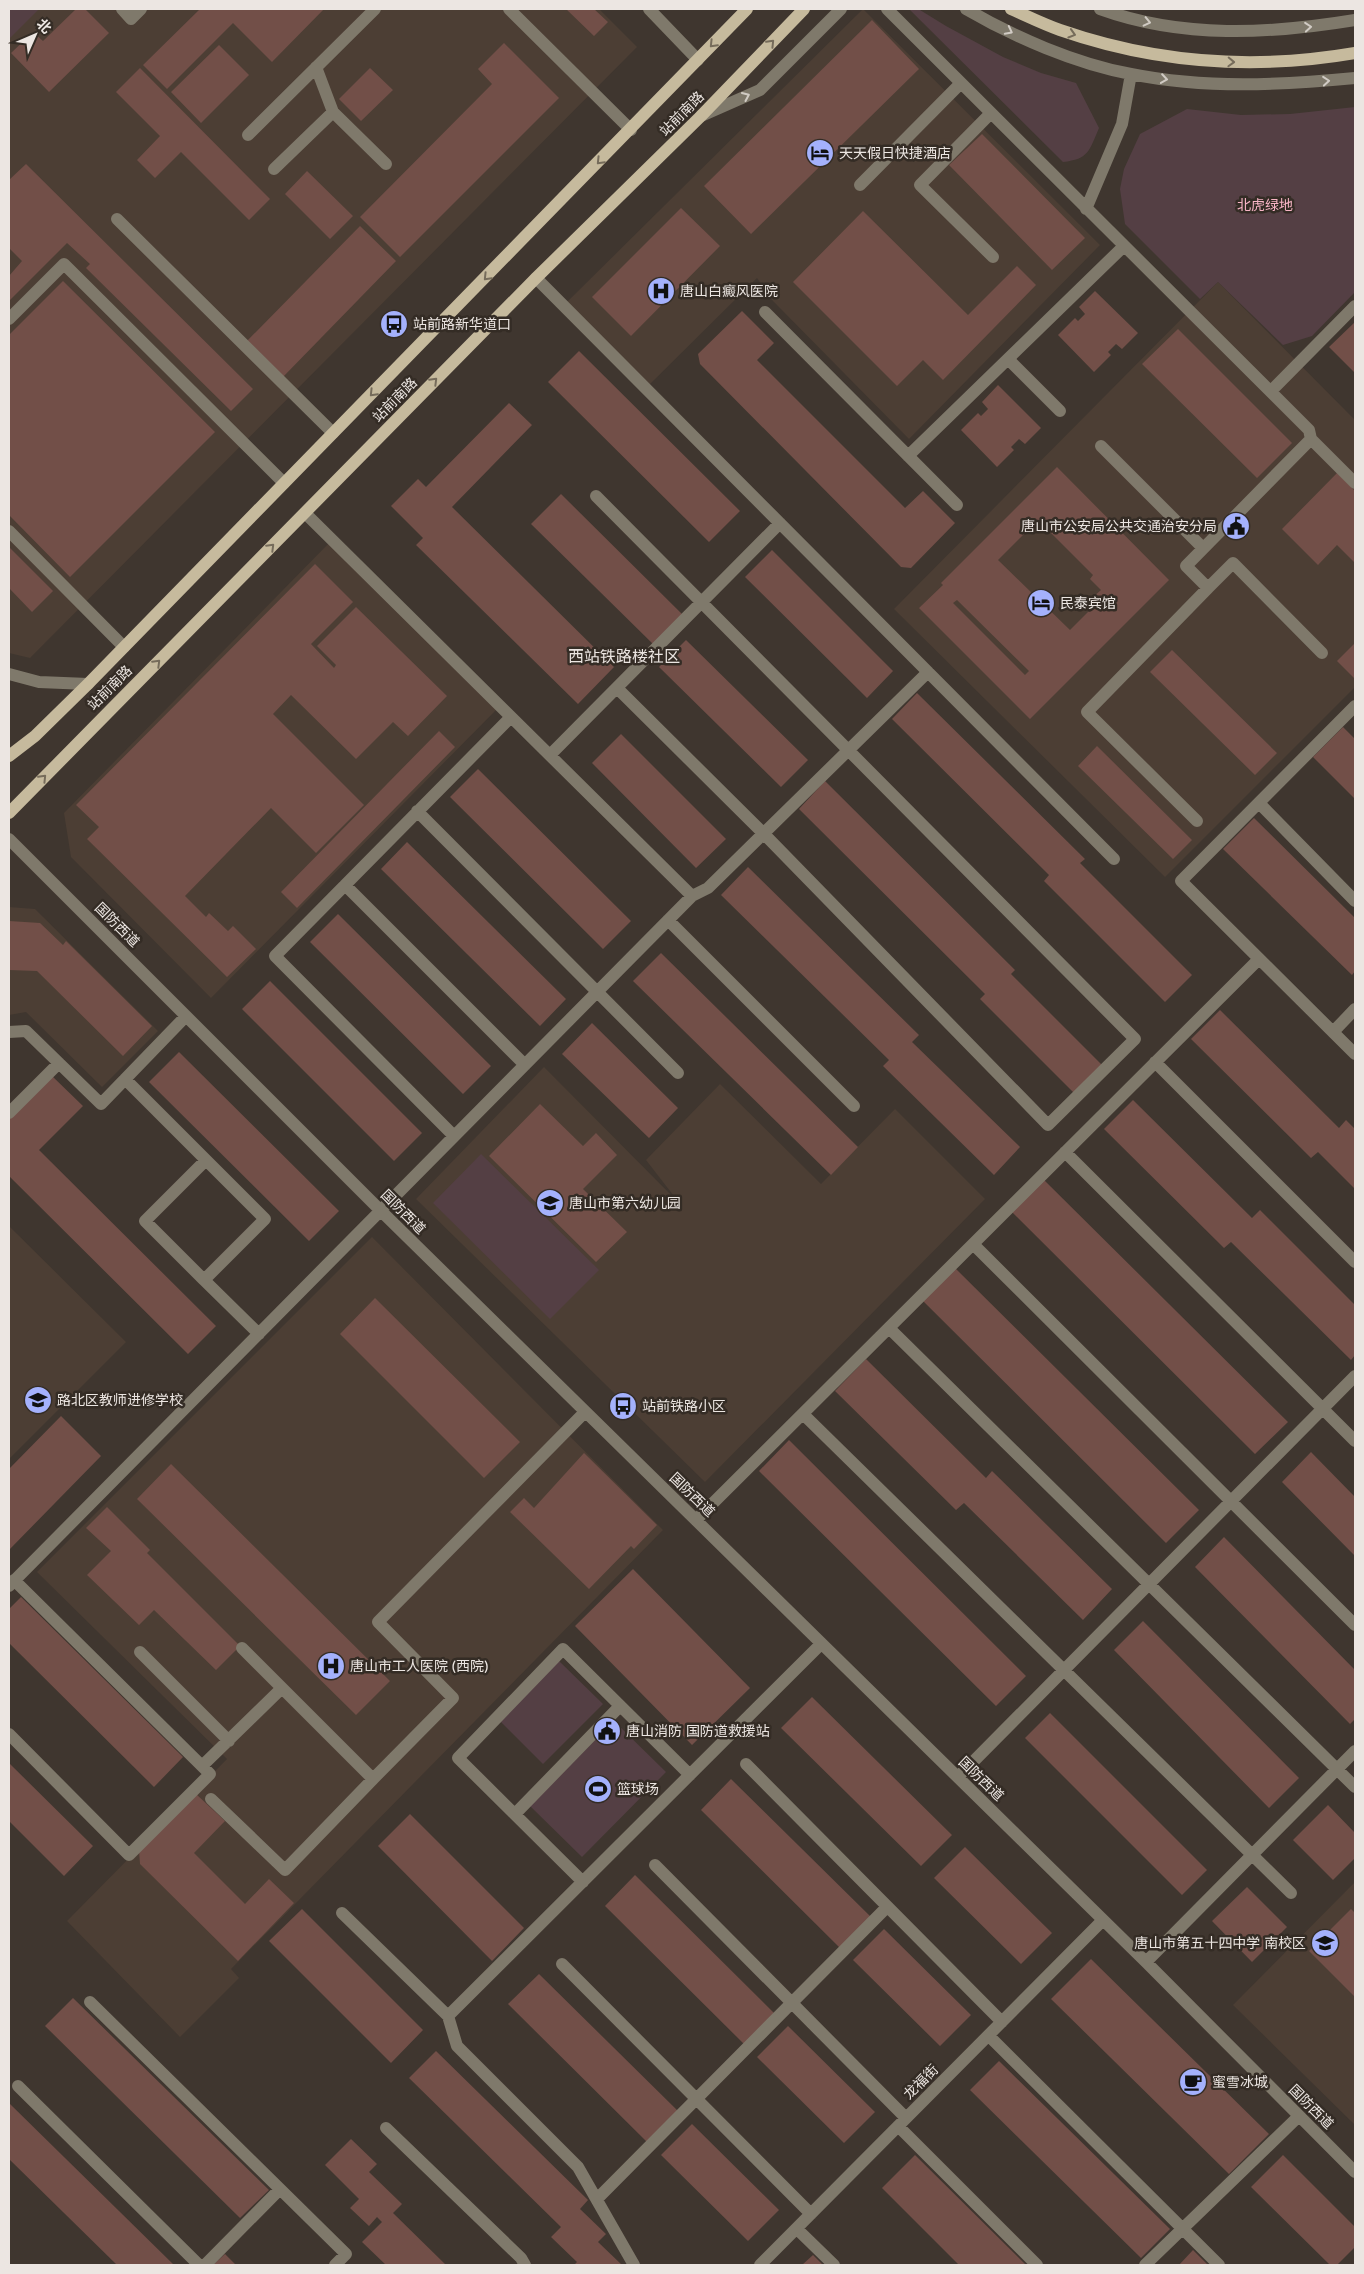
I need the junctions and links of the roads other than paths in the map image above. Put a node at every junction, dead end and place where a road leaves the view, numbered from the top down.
1 (122, 9) edge
2 (141, 9) edge
3 (375, 9) edge
4 (509, 9) edge
5 (649, 9) edge
6 (747, 9) edge
7 (804, 9) edge
8 (841, 9) edge
9 (887, 9) edge
10 (966, 9) edge
11 (1011, 9) edge
12 (1100, 9) edge
13 (1355, 20) edge
14 (1355, 53) edge
15 (698, 60) junction
16 (316, 67) junction
17 (1131, 74) junction
18 (1355, 78) edge
19 (962, 84) junction
20 (332, 112) junction
21 (991, 113) junction
22 (701, 116) junction
23 (631, 130) junction
24 (248, 135) dead end
25 (386, 164) dead end
26 (274, 169) dead end
27 (860, 185) dead end
28 (1086, 209) junction
29 (117, 219) dead end
30 (1124, 246) junction
31 (993, 257) dead end
32 (536, 278) junction
33 (1355, 306) edge
34 (764, 312) dead end
35 (9, 319) edge
36 (1008, 359) junction
37 (1271, 391) junction
38 (1060, 411) dead end
39 (333, 433) junction
40 (1311, 439) junction
41 (1100, 446) dead end
42 (908, 456) junction
43 (1355, 483) edge
44 (284, 484) junction
45 (596, 496) dead end
46 (957, 505) dead end
47 (304, 513) junction
48 (780, 523) junction
49 (9, 532) edge
50 (1203, 548) junction
51 (1208, 588) junction
52 (701, 603) junction
53 (124, 646) junction
54 (1322, 653) dead end
55 (928, 672) junction
56 (9, 674) edge
57 (88, 684) junction
58 (617, 688) junction
59 (1354, 710) edge
60 (511, 717) junction
61 (848, 751) junction
62 (9, 756) edge
63 (550, 756) junction
64 (1259, 803) junction
65 (417, 812) junction
66 (9, 813) edge
67 (1197, 822) dead end
68 (764, 834) junction
69 (9, 839) edge
70 (1114, 860) dead end
71 (344, 885) junction
72 (692, 896) junction
73 (1355, 900) edge
74 (668, 920) junction
75 (1259, 959) junction
76 (598, 991) junction
77 (1355, 1009) edge
78 (186, 1016) junction
79 (9, 1032) edge
80 (1333, 1032) junction
81 (1355, 1054) edge
82 (1155, 1062) junction
83 (59, 1064) junction
84 (525, 1065) junction
85 (678, 1073) dead end
86 (125, 1079) junction
87 (854, 1106) dead end
88 (9, 1113) edge
89 (454, 1136) junction
90 (1065, 1152) junction
91 (206, 1160) junction
92 (381, 1211) junction
93 (973, 1244) junction
94 (1355, 1262) edge
95 (204, 1280) junction
96 (889, 1328) junction
97 (259, 1334) junction
98 (1355, 1376) edge
99 (1323, 1409) junction
100 (585, 1412) junction
101 (803, 1414) junction
102 (1355, 1441) edge
103 (1231, 1501) junction
104 (696, 1520) junction
105 (12, 1583) edge
106 (1149, 1584) junction
107 (1355, 1625) edge
108 (822, 1644) junction
109 (242, 1648) dead end
110 (140, 1652) dead end
111 (1064, 1670) junction
112 (282, 1688) junction
113 (620, 1706) junction
114 (9, 1734) edge
115 (229, 1741) junction
116 (1355, 1751) edge
117 (746, 1764) dead end
118 (202, 1766) junction
119 (1337, 1769) junction
120 (690, 1775) junction
121 (958, 1777) junction
122 (373, 1779) junction
123 (1355, 1787) edge
124 (211, 1799) dead end
125 (515, 1814) junction
126 (1252, 1855) junction
127 (655, 1865) dead end
128 (583, 1882) junction
129 (1291, 1893) dead end
130 (887, 1907) junction
131 (342, 1913) dead end
132 (1103, 1920) junction
133 (1146, 1962) junction
134 (562, 1964) dead end
135 (90, 2002) dead end
136 (792, 2002) junction
137 (448, 2016) junction
138 (1002, 2022) junction
139 (989, 2036) junction
140 (18, 2086) dead end
141 (696, 2100) junction
142 (1299, 2116) junction
143 (902, 2122) junction
144 (386, 2128) dead end
145 (1355, 2172) edge
146 (280, 2189) junction
147 (597, 2199) junction
148 (811, 2214) junction
149 (797, 2229) junction
150 (1183, 2229) junction
151 (199, 2265) edge
152 (205, 2265) edge
153 (335, 2265) edge
154 (525, 2265) edge
155 (634, 2265) edge
156 (760, 2265) edge
157 (834, 2265) edge
158 (1037, 2265) edge
159 (1146, 2265) edge
160 (1219, 2265) edge

1 - 2 street
3 - 16 street
4 - 23 street
5 - 15 street
6 -> 15 main road, 站前南路
22 -> 7 main road, 站前南路
22 -> 8 street
9 - 19 street
10 -> 17 street
11 -> 14 main road
12 -> 13 street
15 - 23 main road, 站前南路
16 - 20 street
16 - 24 street
17 -> 18 street
17 - 28 street
19 - 21 street
19 - 27 street
20 - 25 street
20 - 26 street
21 - 28 street
21 - 31 street
22 - 32 main road, 站前南路
23 -> 39 main road, 站前南路
28 - 30 street
29 - 39 street
30 - 36 street
30 - 37 street
47 -> 32 main road, 站前南路
32 - 48 street
33 - 37 street
34 - 42 street
35 - 44 street
36 - 38 street
36 - 42 street
37 - 40 street
39 - 44 main road, 站前南路
40 - 43 street
40 - 50 street
41 - 50 street
42 - 46 street
44 - 53 main road, 站前南路
45 - 52 street
47 - 60 street
66 -> 47 main road, 站前南路
48 - 52 street
48 - 55 street
49 - 53 street
50 - 51 street
51 - 54 street
51 - 67 street
52 - 58 street
52 - 61 street
53 - 57 main road, 站前南路
55 - 61 street
55 - 70 street
56 - 57 street
57 - 62 main road, 站前南路
58 - 63 street
58 - 68 street
59 - 64 street
60 - 63 street
60 - 65 street
61 - 68 street
61 - 68 street
63 - 72 street
64 - 73 street
64 - 75 street
65 - 71 street
65 - 76 street
68 - 72 street
69 - 78 street, 国防西道
71 - 84 street
71 - 89 street
72 - 74 street
74 - 76 street
74 - 87 street
75 - 80 street
75 - 82 street
76 - 84 street
76 - 85 street
77 - 80 street
78 - 86 street
78 - 92 street, 国防西道
79 - 83 street
80 - 81 street
82 - 90 street
82 - 94 street
83 - 86 street
83 - 88 street
84 - 89 street
86 - 91 street
89 - 92 street
90 - 93 street
90 - 99 street
91 - 95 street
91 - 95 street
92 - 97 street
92 - 100 street, 国防西道
93 - 96 street
93 - 103 street
95 - 97 street
96 - 101 street
96 - 106 street
97 - 105 street
98 - 99 street
99 - 102 street
99 - 103 street
100 - 104 street, 国防西道
100 - 122 street
101 - 104 street
101 - 111 street
103 - 106 street
103 - 107 street
104 - 108 street, 国防西道
105 - 118 street
106 - 111 street
106 - 119 street
108 - 120 street
108 - 121 street, 国防西道
109 - 112 street
110 - 115 street
111 - 121 street
111 - 126 street
112 - 115 street
112 - 122 street
113 - 120 street
113 - 125 street
113 - 125 street
114 - 118 street
115 - 118 street
116 - 119 street
117 - 130 street
119 - 123 street
119 - 126 street
120 - 128 street
121 - 132 street, 国防西道
122 - 124 street
125 - 128 street
126 - 129 street
126 - 133 street
127 - 136 street
128 - 137 street
130 - 136 street
130 - 138 street
131 - 137 street
132 - 133 street, 国防西道
132 - 138 street, 龙福街
133 - 142 street, 国防西道
134 - 141 street
135 - 146 street
136 - 141 street
136 - 143 street
137 - 147 street
138 - 139 street, 龙福街
139 - 143 street, 龙福街
139 - 150 street
140 - 151 street
141 - 147 street
141 - 148 street
142 - 145 street, 国防西道
142 - 150 street
143 - 148 street, 龙福街
143 - 158 street
144 - 154 street
146 - 152 street
146 - 153 street
147 - 155 street
148 - 149 street, 龙福街
149 - 156 street, 龙福街
149 - 157 street
150 - 159 street
150 - 160 street

